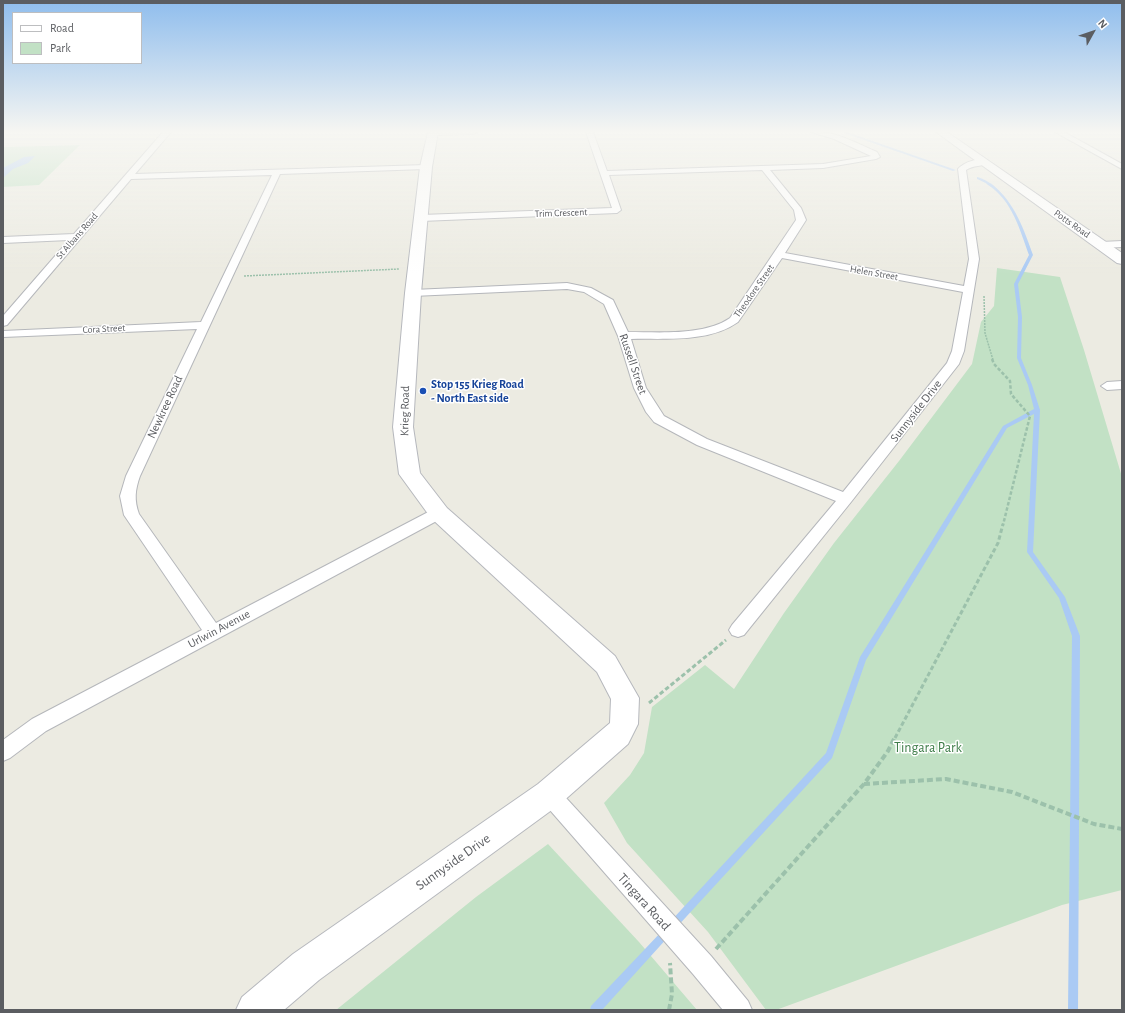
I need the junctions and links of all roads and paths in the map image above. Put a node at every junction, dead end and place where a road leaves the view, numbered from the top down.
1 (126, 179) edge
2 (274, 179) edge
3 (425, 179) edge
4 (606, 179) edge
5 (773, 179) edge
6 (963, 179) edge
7 (1009, 179) edge
8 (421, 218) junction
9 (76, 237) junction
10 (3, 240) edge
11 (1120, 253) edge
12 (779, 255) junction
13 (402, 269) dead end
14 (243, 276) dead end
15 (970, 290) junction
16 (413, 293) junction
17 (984, 295) dead end
18 (3, 323) edge
19 (204, 324) junction
20 (3, 334) edge
21 (624, 336) junction
22 (1107, 386) dead end
23 (1122, 386) edge
24 (846, 499) junction
25 (439, 513) junction
26 (738, 630) joint
27 (213, 632) junction
28 (625, 711) junction
29 (3, 752) edge
30 (864, 784) junction
31 (549, 794) junction
32 (1122, 829) edge
33 (677, 953) junction
34 (702, 965) junction
35 (255, 1010) edge
36 (669, 1010) edge
37 (739, 1010) edge

1 - 9 street, St Albans Road
2 - 19 street, Newkree Road
3 - 8 street, Krieg Road
4 - 8 street, Trim Crescent
5 - 12 street, Theodore Street
6 - 15 street, Sunnyside Drive
7 - 11 street, Potts Road
8 - 16 street, Krieg Road
9 - 10 street
9 - 18 street, St Albans Road
12 - 15 street, Helen Street
12 - 21 street, Theodore Street
13 - 14 path
15 - 24 street, Sunnyside Drive
16 - 21 street, Russell Street
16 - 25 street, Krieg Road
17 - 30 path
19 - 20 street, Cora Street
19 - 27 street, Newkree Road
21 - 24 street, Russell Street
22 - 23 street
24 - 26 street, Sunnyside Drive
25 - 27 street, Urlwin Avenue
25 - 28 street, Krieg Road
26 - 28 path
27 - 29 street, Urlwin Avenue
28 - 31 street, Sunnyside Drive
30 - 32 path
30 - 34 path
31 - 33 street, Tingara Road
31 - 35 street, Sunnyside Drive
33 - 34 street, Tingara Road
33 - 36 path
34 - 37 street, Tingara Road

